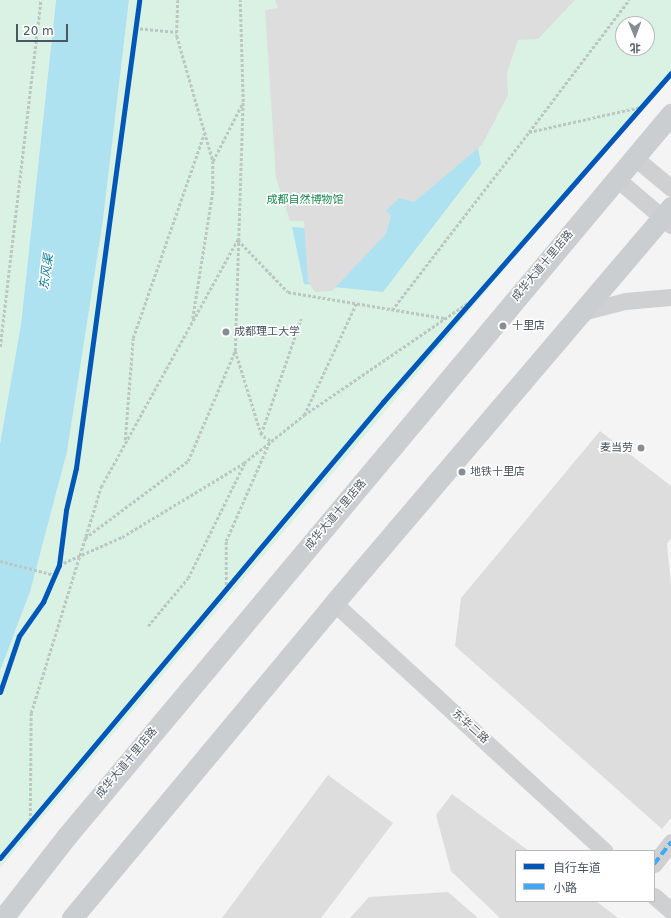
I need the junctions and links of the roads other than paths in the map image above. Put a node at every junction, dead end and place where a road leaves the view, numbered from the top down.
1 (671, 114) edge
2 (635, 158) junction
3 (617, 179) junction
4 (671, 188) edge
5 (668, 216) edge
6 (671, 298) edge
7 (582, 312) junction
8 (334, 603) junction
9 (671, 842) edge
10 (604, 850) edge
11 (655, 863) edge
12 (655, 897) edge
13 (671, 911) edge
14 (3, 918) edge
15 (72, 918) edge

1 - 2 main road, 成华大道十里店路
2 - 3 main road, 成华大道十里店路
2 - 4 street
3 - 5 street
3 - 14 main road, 成华大道十里店路
5 - 7 main road
6 - 7 street
7 - 8 main road
8 - 10 street, 东华二路
8 - 15 main road
9 - 11 street
12 - 13 street

